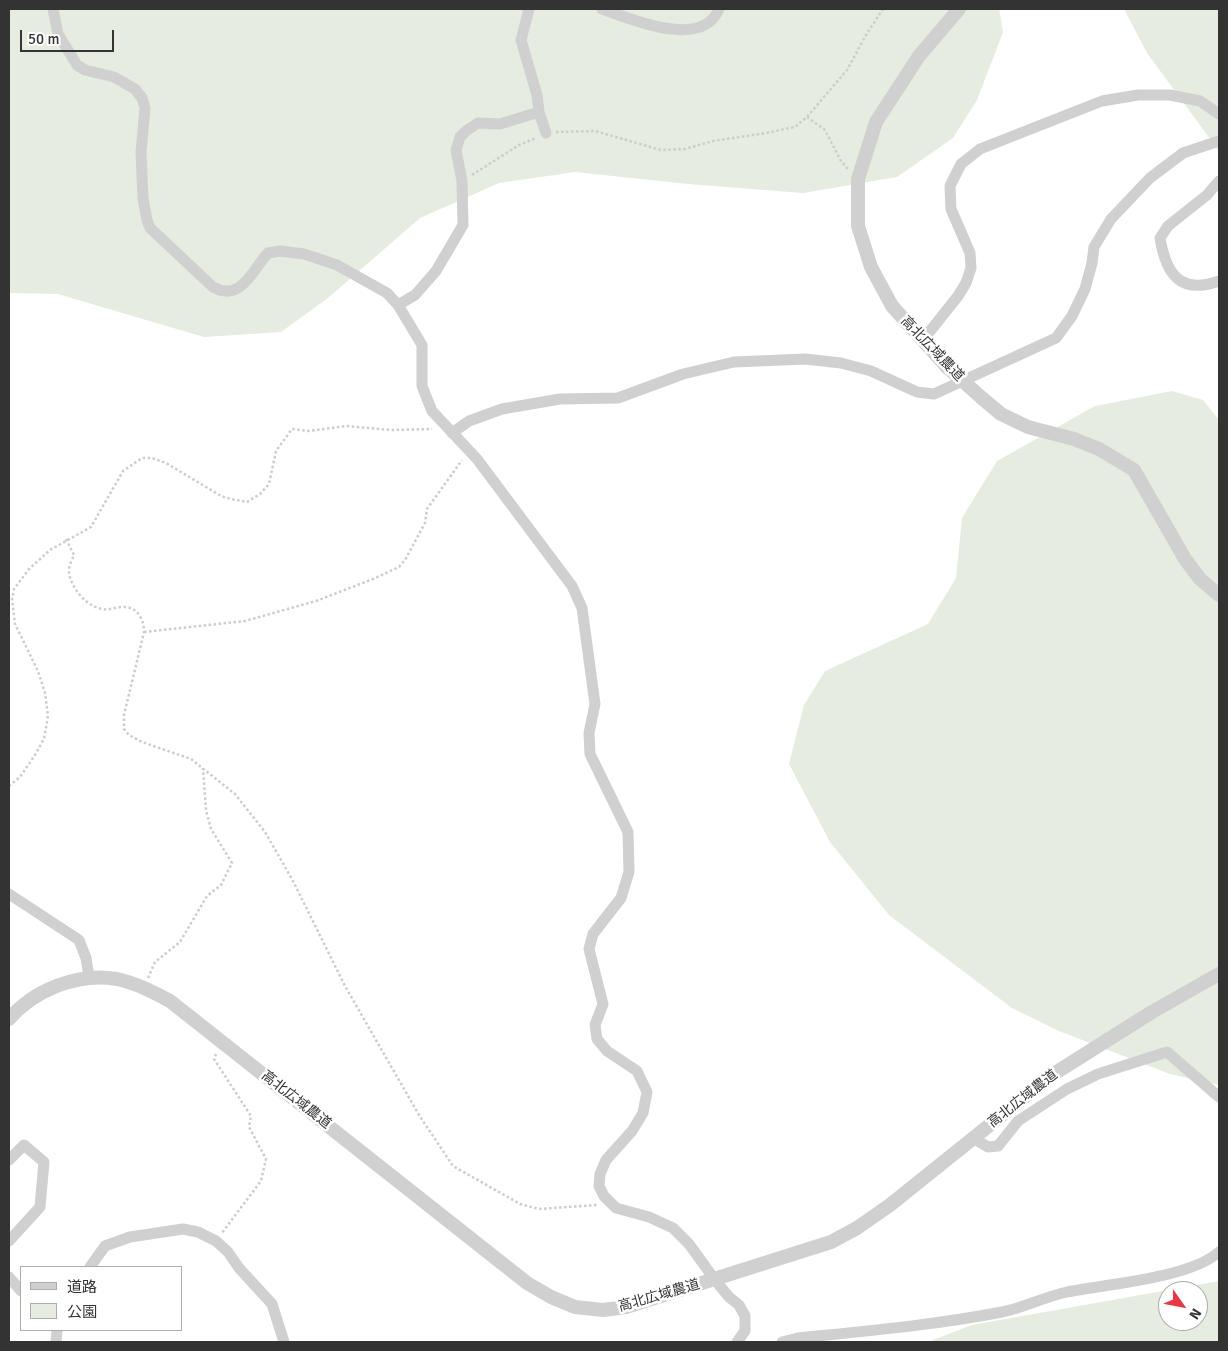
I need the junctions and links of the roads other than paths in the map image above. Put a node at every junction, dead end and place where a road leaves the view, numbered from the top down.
1 (53, 9) edge
2 (529, 9) edge
3 (602, 9) edge
4 (718, 9) edge
5 (959, 9) edge
6 (539, 112) junction
7 (1219, 114) edge
8 (546, 133) road end
9 (1219, 141) edge
10 (1219, 181) edge
11 (1219, 281) edge
12 (398, 305) junction
13 (923, 340) junction
14 (449, 430) junction
15 (1219, 595) edge
16 (9, 894) edge
17 (1219, 974) edge
18 (89, 977) junction
19 (9, 1020) edge
20 (1219, 1097) edge
21 (973, 1138) junction
22 (9, 1160) edge
23 (9, 1241) edge
24 (1219, 1252) edge
25 (91, 1266) edge
26 (9, 1277) edge
27 (715, 1280) junction
28 (20, 1291) edge
29 (284, 1342) edge
30 (736, 1342) edge
31 (782, 1342) edge

1 - 12 street
2 - 6 street
3 - 4 street
5 - 13 street, 高北広域農道
6 - 8 street
6 - 12 street
7 - 13 street
9 - 14 street
10 - 11 street
12 - 14 street
13 - 15 street, 高北広域農道, bridge
14 - 27 street
16 - 18 street
17 - 21 street, 高北広域農道
18 - 19 street, 高北広域農道
18 - 27 street, 高北広域農道
20 - 21 street
21 - 27 street, 高北広域農道
22 - 23 street
24 - 31 street
25 - 29 street
26 - 28 street
27 - 30 street

